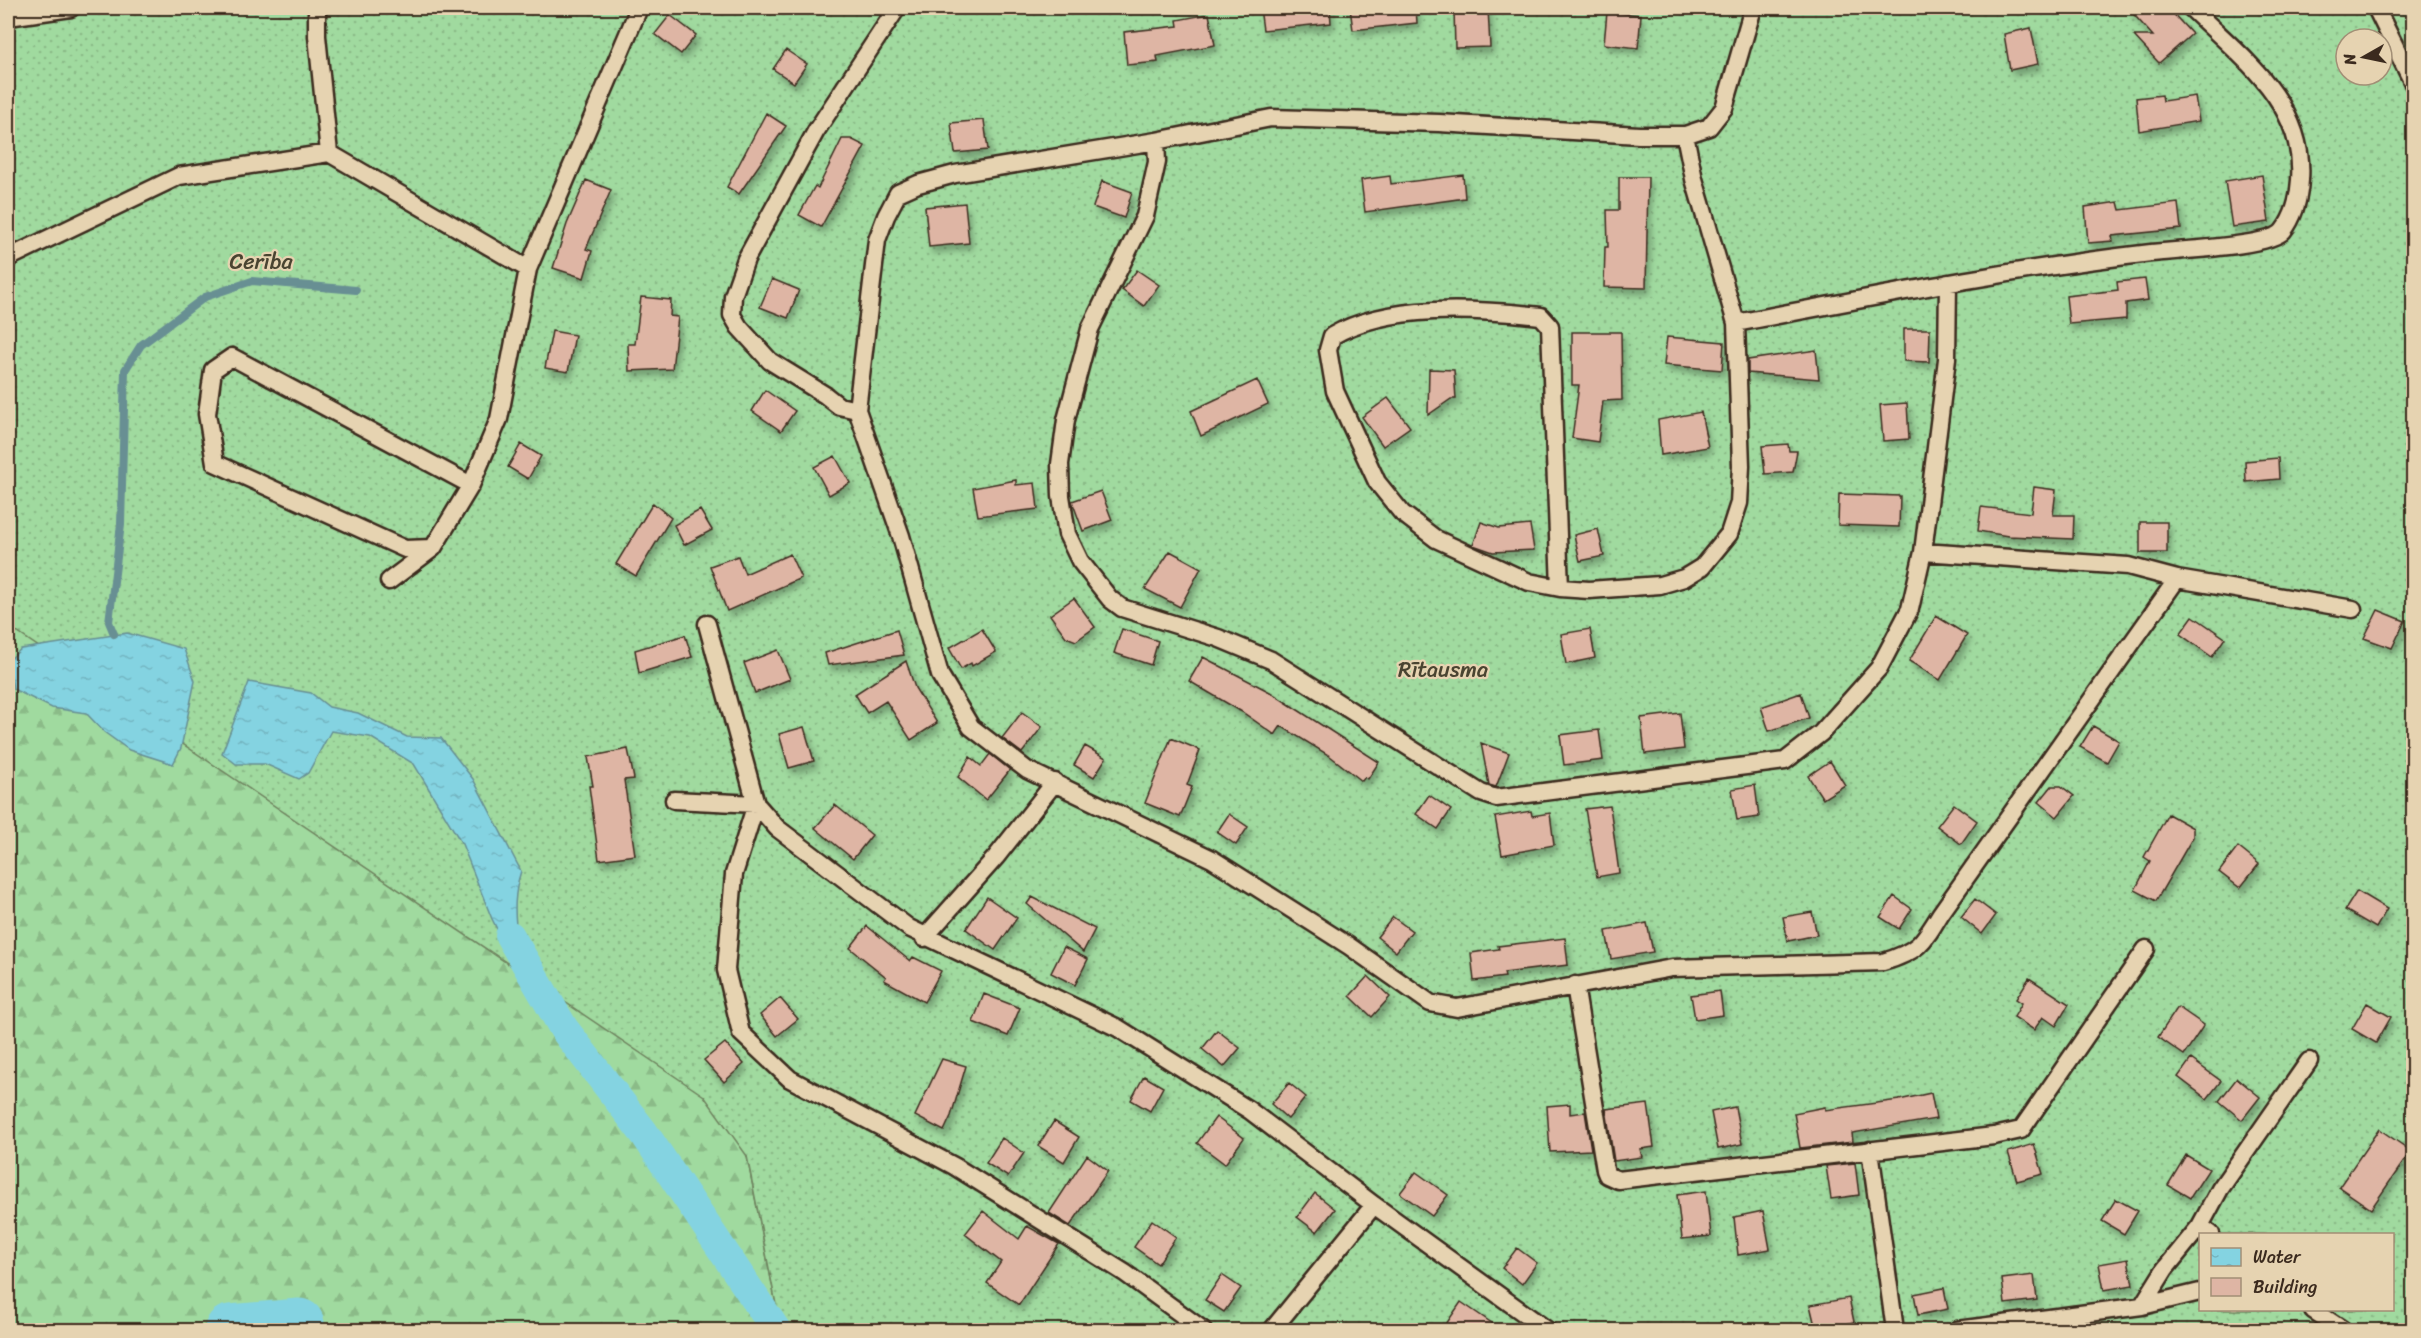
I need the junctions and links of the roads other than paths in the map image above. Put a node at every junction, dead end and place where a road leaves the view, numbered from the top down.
1 (71, 8) edge
2 (316, 8) edge
3 (639, 8) edge
4 (897, 8) edge
5 (1753, 8) edge
6 (2191, 8) edge
7 (2376, 8) edge
8 (8, 18) edge
9 (2414, 85) edge
10 (1685, 135) junction
11 (1156, 141) junction
12 (329, 153) junction
13 (8, 258) edge
14 (528, 269) junction
15 (1948, 283) junction
16 (1736, 323) junction
17 (857, 410) junction
18 (471, 485) junction
19 (433, 548) junction
20 (1923, 552) junction
21 (2177, 579) junction
22 (389, 581) dead end
23 (1560, 588) junction
24 (2353, 609) dead end
25 (707, 624) dead end
26 (1055, 782) junction
27 (674, 800) dead end
28 (756, 804) junction
29 (924, 938) junction
30 (2146, 949) dead end
31 (1575, 985) junction
32 (2308, 1060) dead end
33 (1870, 1150) junction
34 (1374, 1205) junction
35 (2205, 1230) edge
36 (2199, 1236) edge
37 (2199, 1292) edge
38 (2142, 1306) junction
39 (2314, 1311) edge
40 (1203, 1330) edge
41 (1272, 1330) edge
42 (1547, 1330) edge
43 (1895, 1330) edge
44 (1957, 1330) edge
45 (2343, 1330) edge

1 - 8 lane
2 - 12 lane
3 - 14 lane
4 - 17 lane
5 - 10 lane
6 - 15 lane
7 - 9 lane
10 - 11 lane
10 - 16 lane
11 - 17 lane
11 - 20 lane
12 - 13 lane
12 - 14 lane
14 - 18 lane
15 - 16 lane
15 - 20 lane
16 - 23 lane
17 - 26 lane
18 - 19 lane
18 - 19 lane
19 - 22 lane
20 - 21 lane
21 - 24 lane
21 - 31 lane
23 - 23 lane
25 - 28 lane
26 - 29 lane
26 - 31 lane
27 - 28 lane
28 - 29 lane
28 - 40 lane
29 - 34 lane
30 - 33 lane
31 - 33 lane
32 - 35 lane
33 - 43 lane
34 - 41 lane
34 - 42 lane
36 - 38 lane
37 - 38 lane
38 - 44 lane
39 - 45 lane

